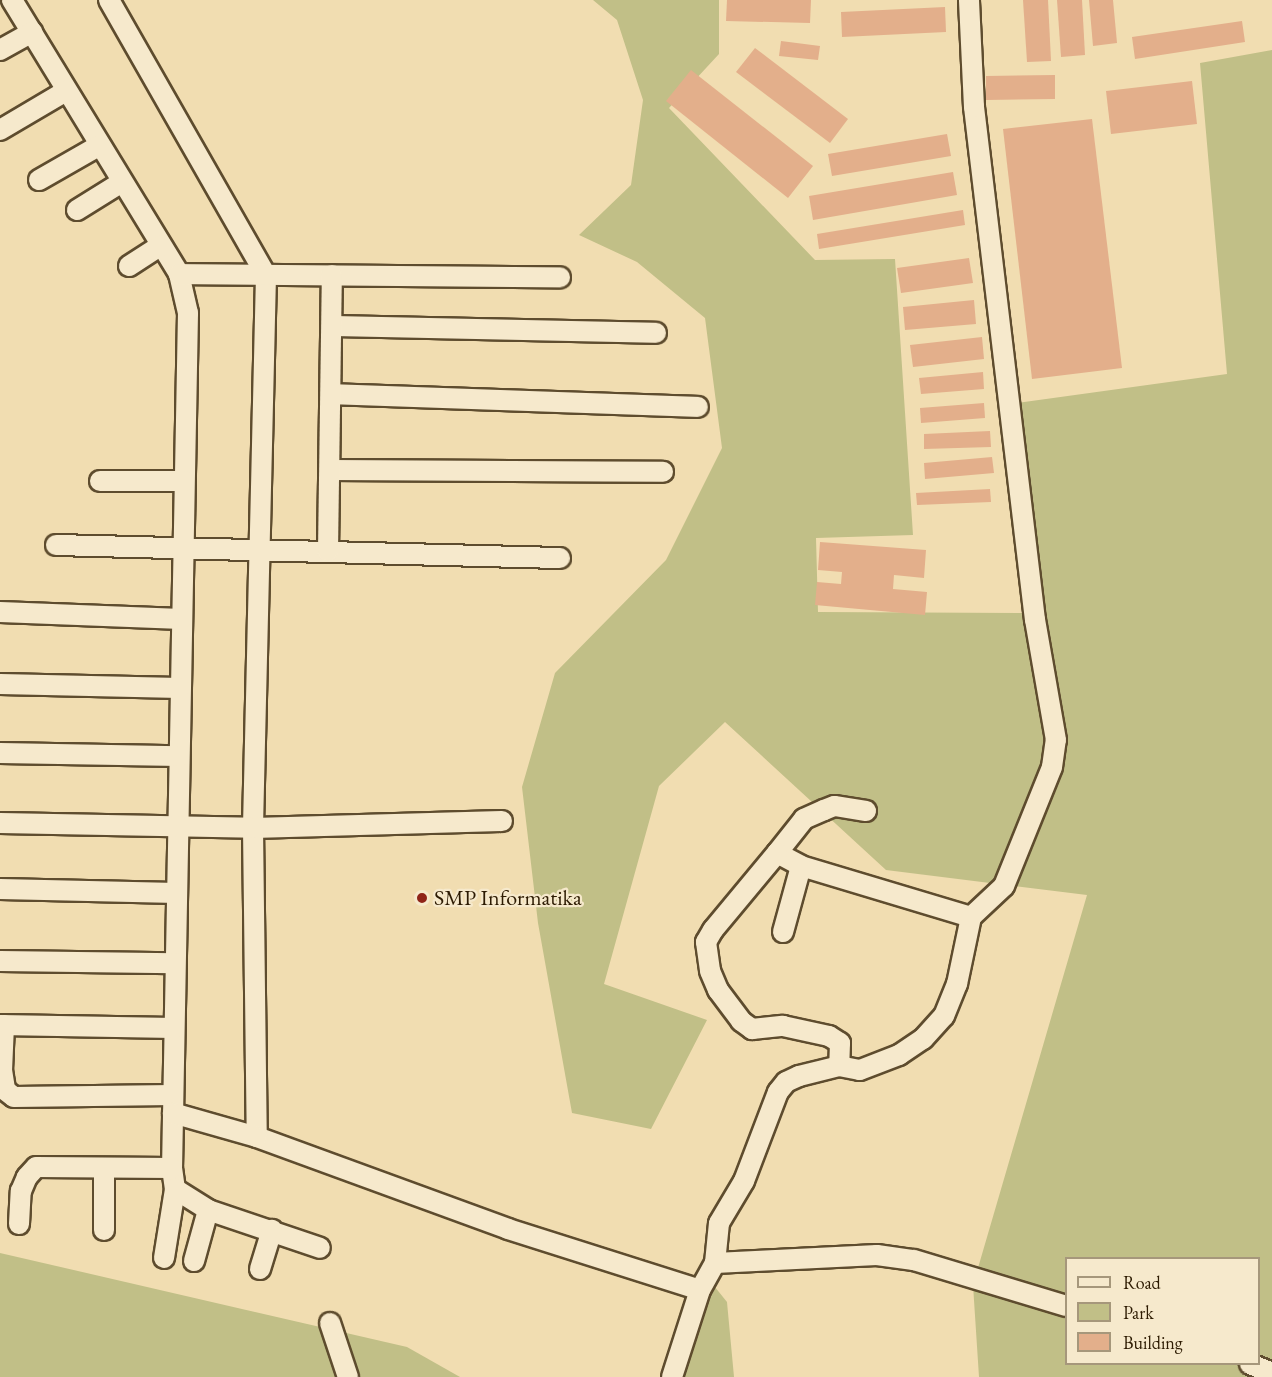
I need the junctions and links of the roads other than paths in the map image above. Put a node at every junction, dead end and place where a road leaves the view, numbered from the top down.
1 (12, 0) edge
2 (109, 0) edge
3 (969, 0) edge
4 (32, 32) junction
5 (0, 50) edge
6 (66, 91) junction
7 (0, 130) edge
8 (100, 145) junction
9 (39, 180) dead end
10 (123, 182) junction
11 (77, 210) dead end
12 (161, 245) junction
13 (129, 266) dead end
14 (179, 274) junction
15 (266, 275) junction
16 (332, 275) junction
17 (560, 277) dead end
18 (332, 326) junction
19 (656, 333) dead end
20 (331, 394) junction
21 (698, 407) dead end
22 (330, 470) junction
23 (663, 472) dead end
24 (100, 481) dead end
25 (184, 482) junction
26 (56, 545) dead end
27 (183, 547) junction
28 (261, 549) junction
29 (328, 551) junction
30 (560, 558) dead end
31 (0, 612) edge
32 (182, 619) junction
33 (0, 684) edge
34 (180, 688) junction
35 (0, 753) edge
36 (179, 756) junction
37 (866, 811) dead end
38 (502, 821) dead end
39 (0, 823) edge
40 (178, 824) junction
41 (253, 828) junction
42 (777, 853) junction
43 (801, 866) junction
44 (0, 889) edge
45 (177, 893) junction
46 (971, 917) junction
47 (783, 932) dead end
48 (0, 961) edge
49 (175, 963) junction
50 (2, 1025) edge
51 (174, 1028) junction
52 (839, 1066) junction
53 (173, 1104) junction
54 (258, 1137) junction
55 (104, 1168) junction
56 (172, 1168) junction
57 (175, 1189) junction
58 (208, 1210) junction
59 (19, 1224) dead end
60 (104, 1230) dead end
61 (272, 1230) junction
62 (320, 1248) dead end
63 (164, 1258) dead end
64 (194, 1262) dead end
65 (714, 1263) junction
66 (260, 1269) dead end
67 (700, 1290) junction
68 (1065, 1306) edge
69 (330, 1323) dead end
70 (1252, 1365) edge
71 (1272, 1373) edge
72 (348, 1377) edge
73 (672, 1377) edge

1 - 4 street
2 - 15 street
3 - 46 street
4 - 5 street
4 - 6 street
6 - 7 street
6 - 8 street
8 - 9 street
8 - 10 street
10 - 11 street
10 - 12 street
12 - 13 street
12 - 14 street
14 - 15 street
14 - 25 street
15 - 16 street
15 - 28 street
16 - 17 street
16 - 18 street
18 - 19 street
18 - 20 street
20 - 21 street
20 - 22 street
22 - 23 street
22 - 29 street
24 - 25 street
25 - 27 street
26 - 27 street
27 - 28 street
27 - 32 street
28 - 29 street
28 - 41 street
29 - 30 street
31 - 32 street
32 - 34 street
33 - 34 street
34 - 36 street
35 - 36 street
36 - 40 street
37 - 42 street
38 - 41 street
39 - 40 street
40 - 41 street
40 - 45 street
41 - 54 street
42 - 43 street
42 - 52 street
43 - 46 street
43 - 47 street
44 - 45 street
45 - 49 street
46 - 52 street
48 - 49 street
49 - 51 street
50 - 51 street
50 - 53 street
51 - 53 street
52 - 65 street
53 - 54 street
53 - 56 street
54 - 67 street
55 - 56 street
55 - 59 street
55 - 60 street
56 - 57 street
57 - 58 street
57 - 63 street
58 - 61 street
58 - 64 street
61 - 62 street
61 - 66 street
65 - 67 street
65 - 68 street
67 - 73 street
69 - 72 street
70 - 71 street

